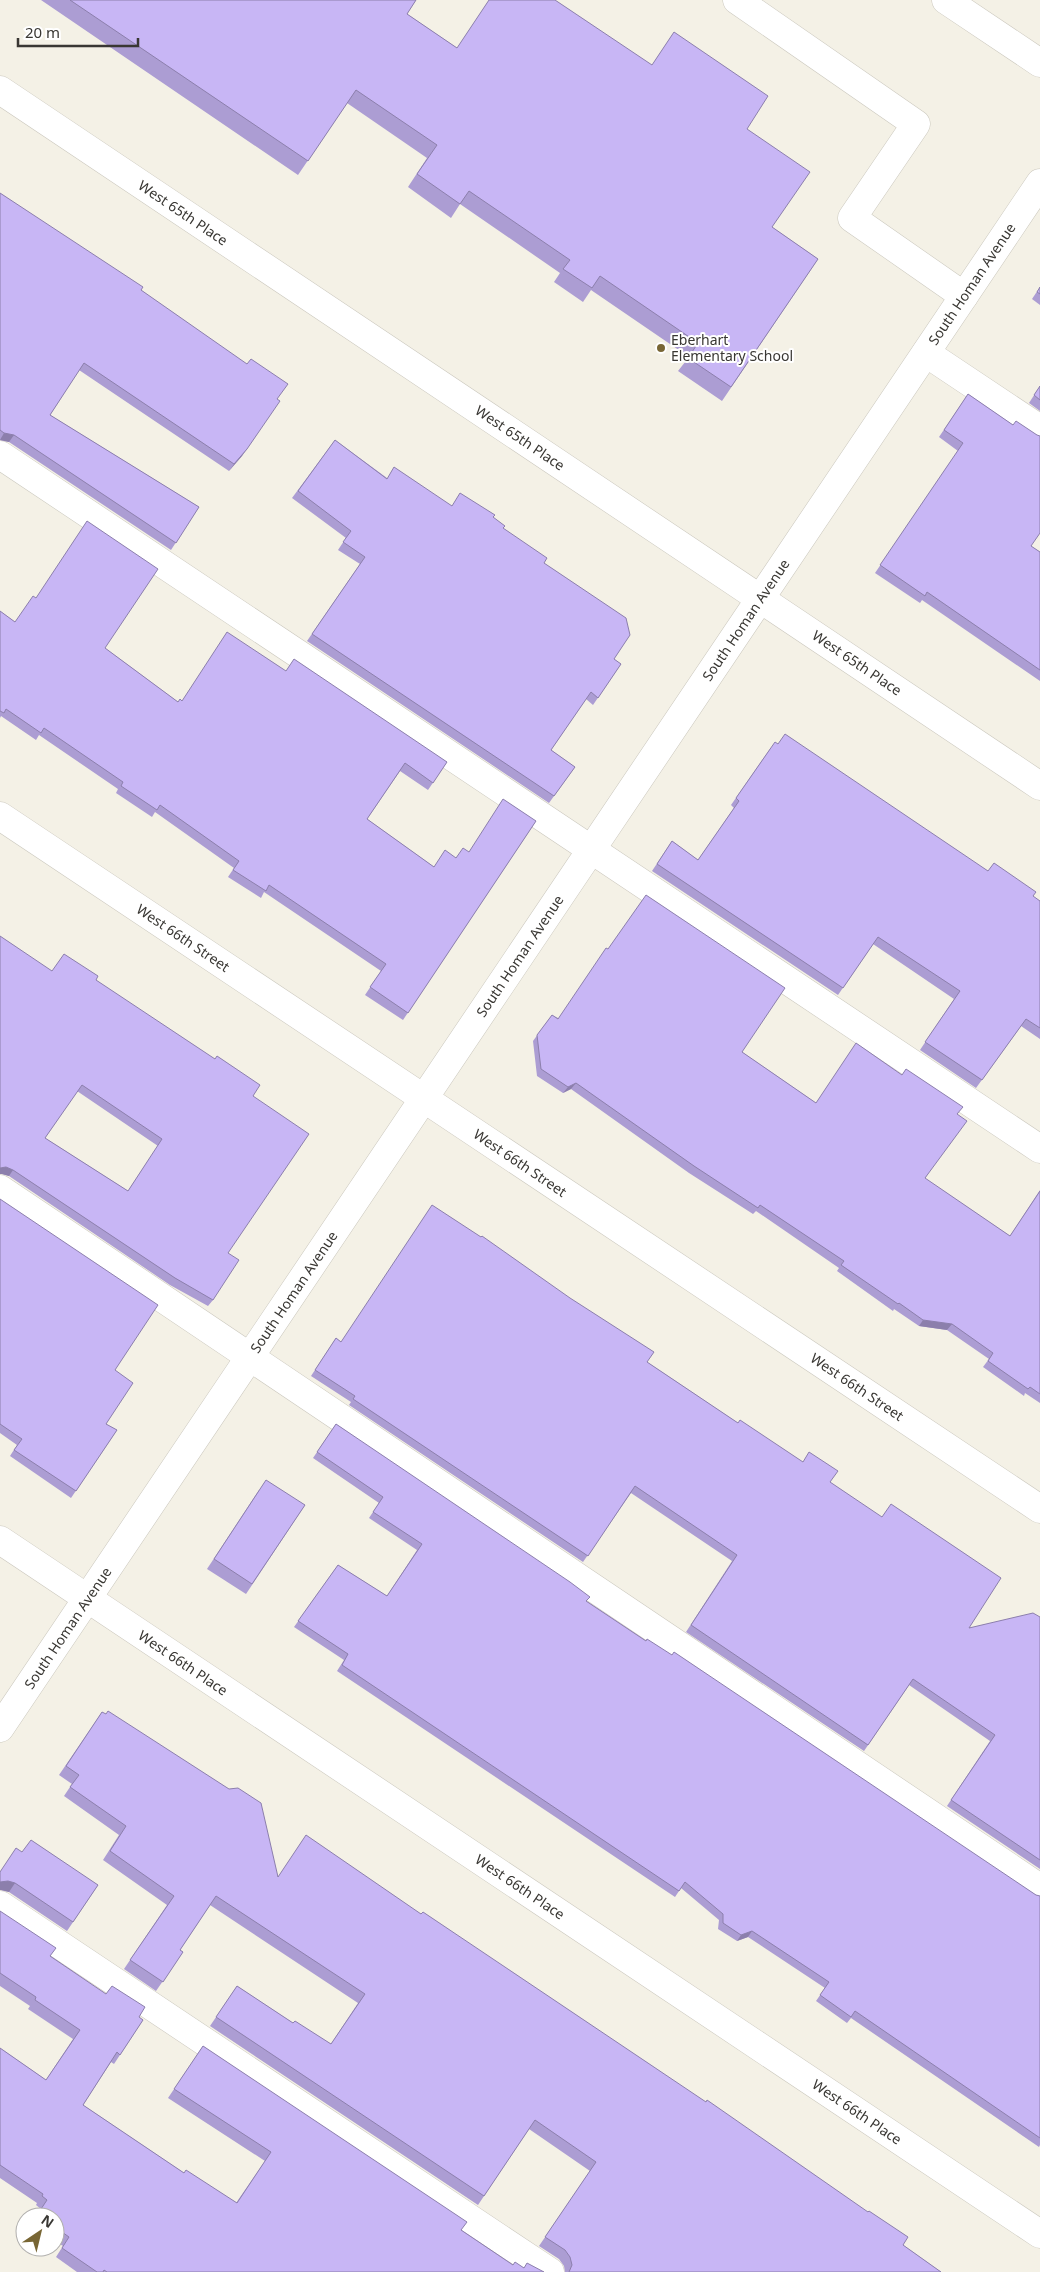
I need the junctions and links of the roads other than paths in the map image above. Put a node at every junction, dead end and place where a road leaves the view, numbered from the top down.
1 (737, 0) edge
2 (946, 0) edge
3 (1040, 63) edge
4 (0, 90) edge
5 (1040, 183) edge
6 (964, 296) junction
7 (926, 353) junction
8 (1040, 429) edge
9 (0, 455) edge
10 (760, 599) junction
11 (1040, 786) edge
12 (0, 816) edge
13 (592, 850) junction
14 (424, 1099) junction
15 (1040, 1149) edge
16 (0, 1189) edge
17 (250, 1357) junction
18 (1040, 1509) edge
19 (0, 1540) edge
20 (88, 1598) junction
21 (0, 1728) edge
22 (1040, 1888) edge
23 (0, 1905) edge
24 (1040, 2234) edge
25 (550, 2272) edge

1 - 6 street
2 - 3 street
4 - 10 street, West 65th Place
5 - 6 street, South Homan Avenue
6 - 7 street, South Homan Avenue
7 - 8 street
7 - 10 street, South Homan Avenue
9 - 13 street
10 - 11 street, West 65th Place
10 - 13 street, South Homan Avenue
12 - 14 street, West 66th Street
13 - 14 street, South Homan Avenue
13 - 15 street
14 - 17 street, South Homan Avenue
14 - 18 street, West 66th Street
16 - 17 street
17 - 20 street, South Homan Avenue
17 - 22 street
19 - 20 street, West 66th Place
20 - 21 street, South Homan Avenue
20 - 24 street, West 66th Place
23 - 25 street

